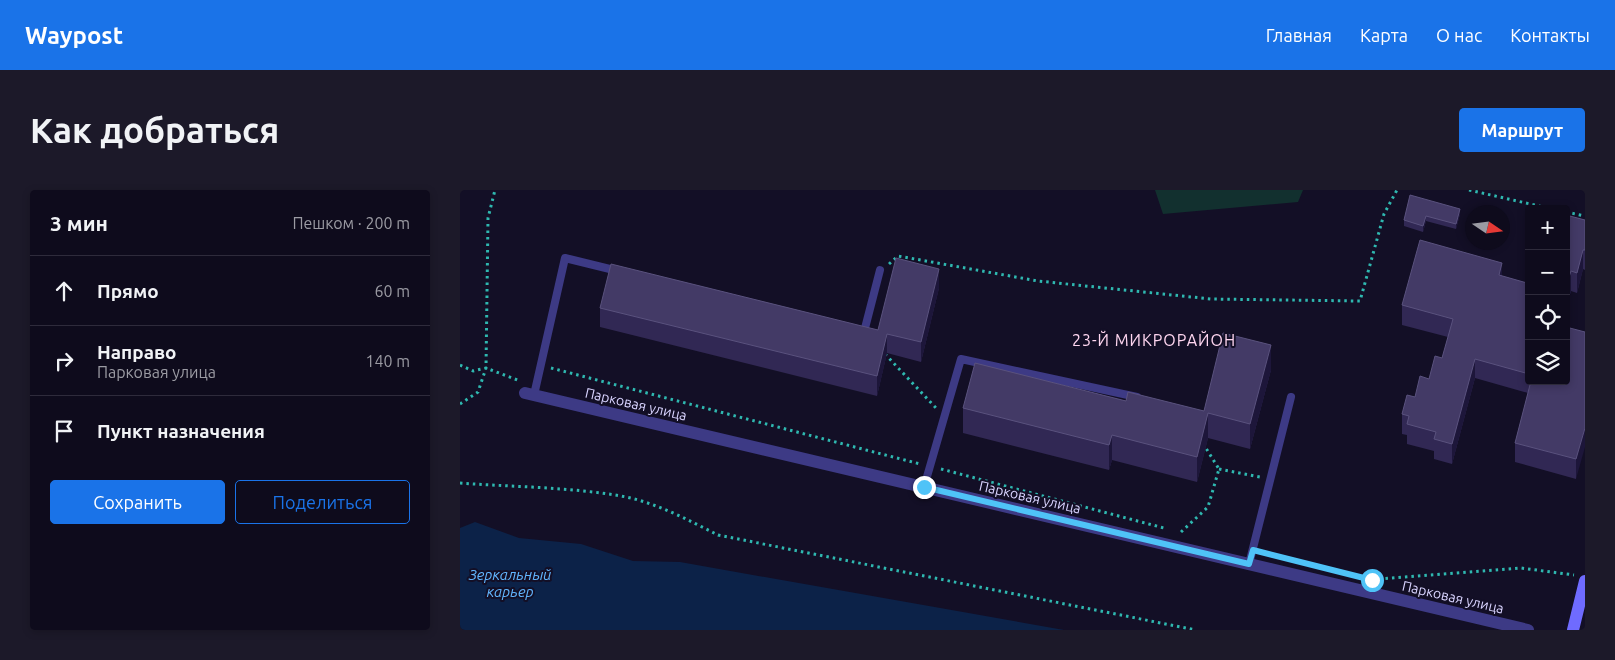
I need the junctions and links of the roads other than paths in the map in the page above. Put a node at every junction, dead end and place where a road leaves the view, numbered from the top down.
1 (880, 270) road end
2 (623, 272) edge
3 (855, 329) edge
4 (530, 394) joint
5 (1291, 397) dead end
6 (1142, 398) edge
7 (924, 487) junction
8 (1249, 564) junction
9 (1580, 578) edge
10 (1528, 630) edge
11 (1573, 630) edge

1 - 3 lane
2 - 4 lane
4 - 7 street, Парковая улица
5 - 8 lane
6 - 7 lane
7 - 8 street, Парковая улица
8 - 10 street, Парковая улица
9 - 11 street

